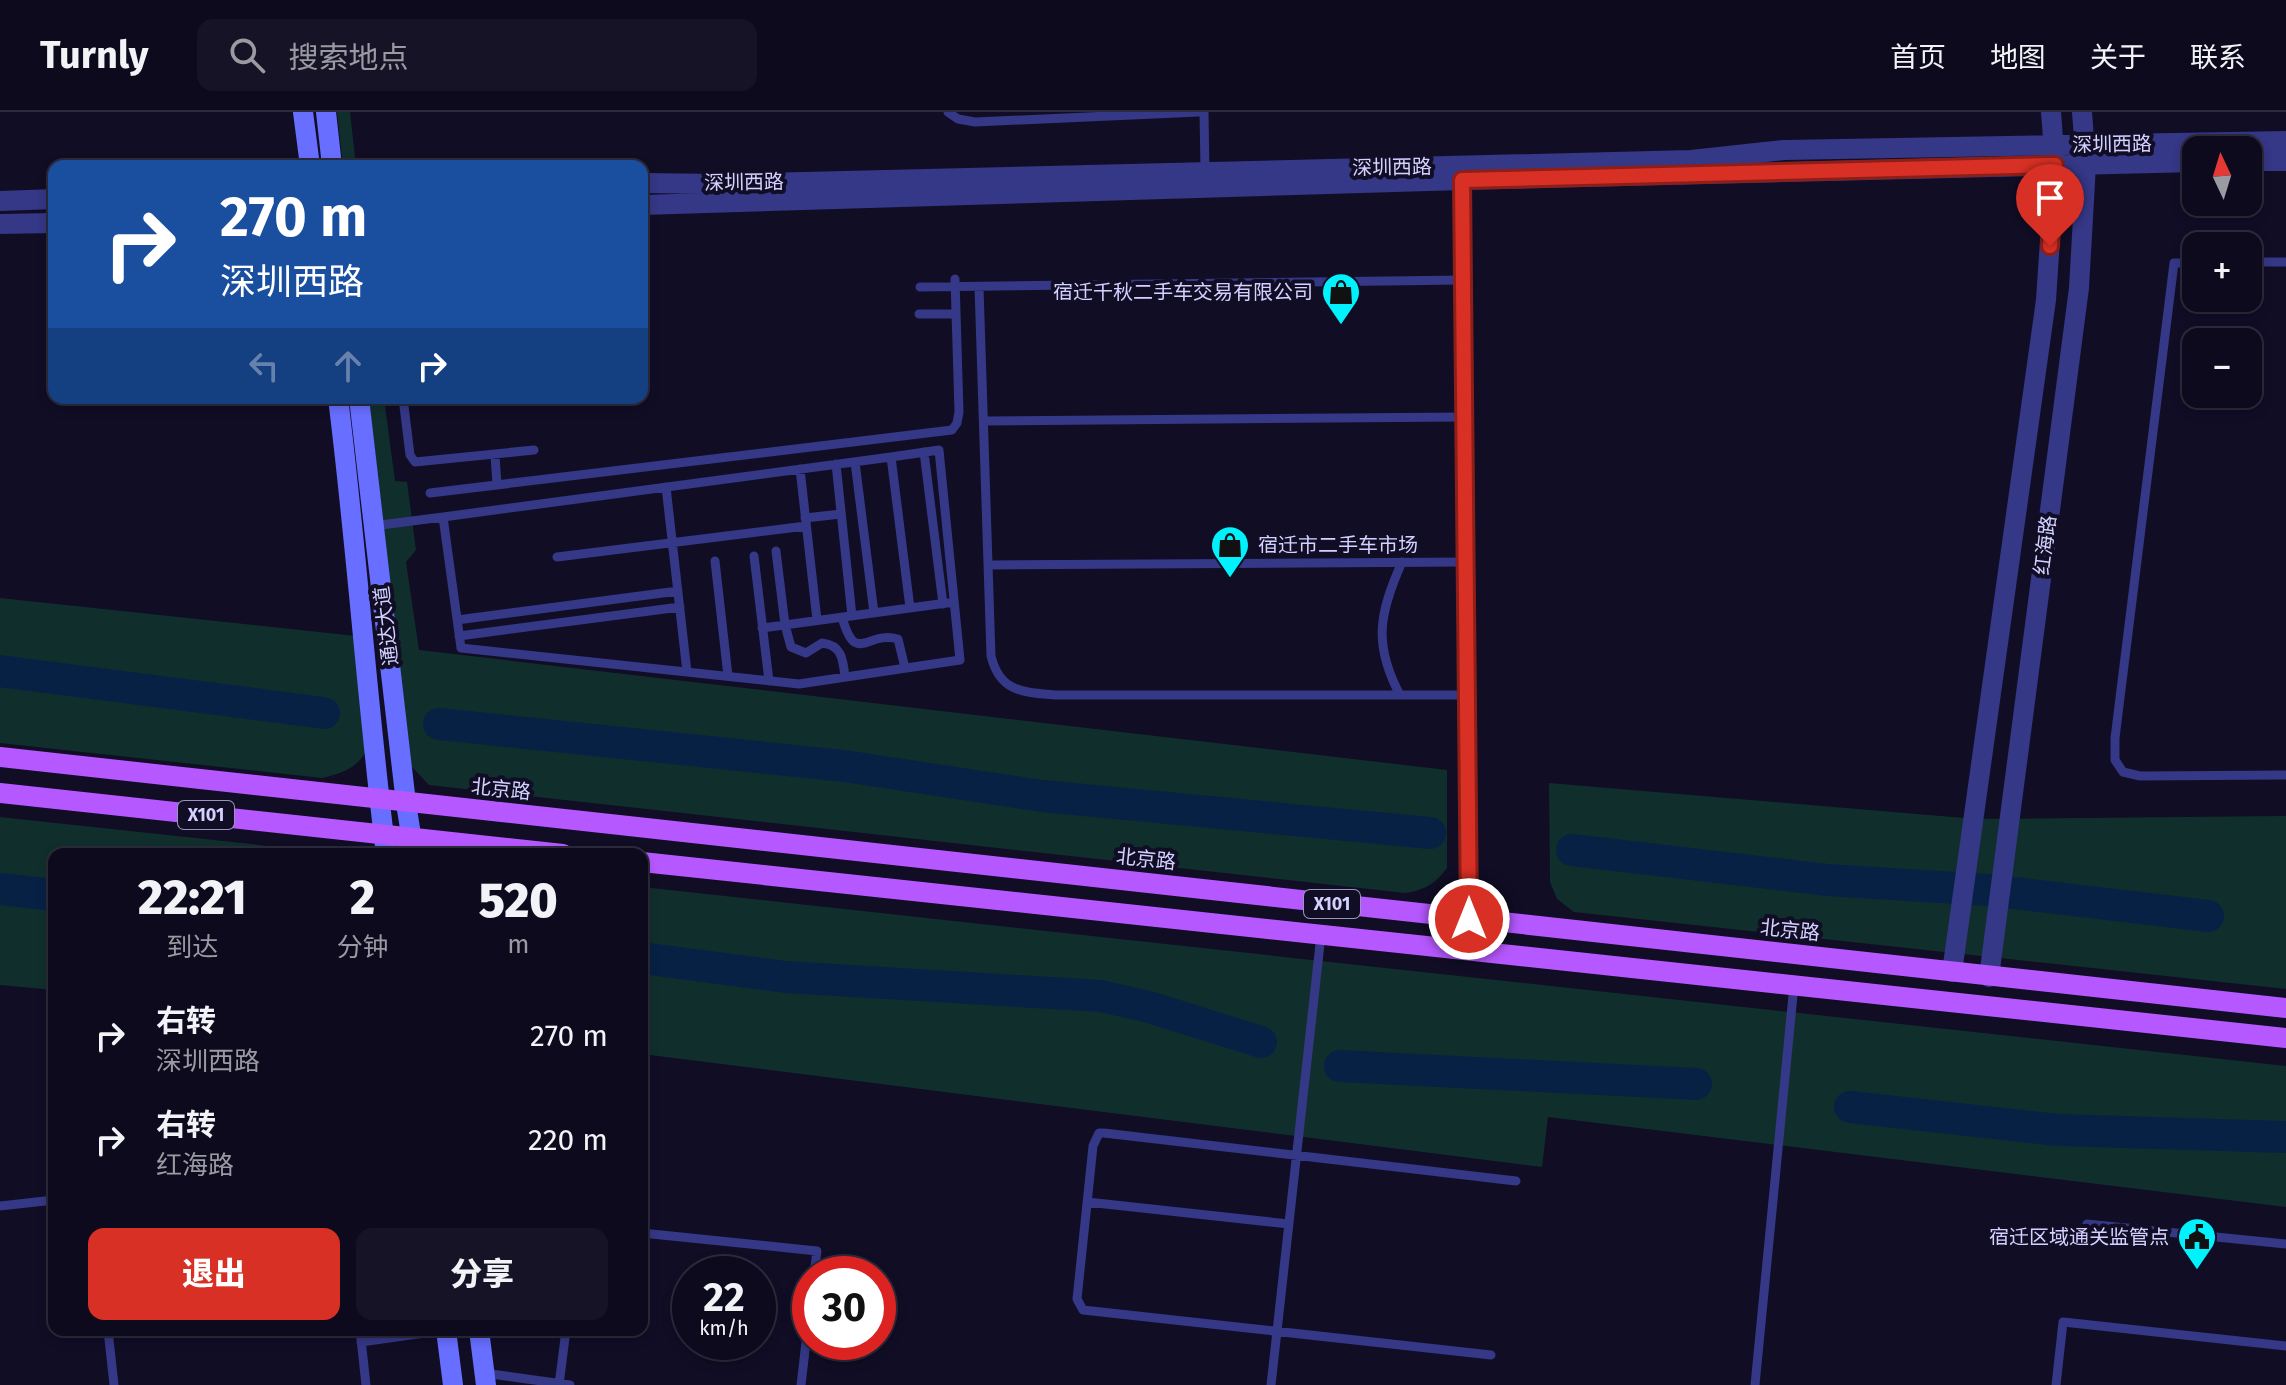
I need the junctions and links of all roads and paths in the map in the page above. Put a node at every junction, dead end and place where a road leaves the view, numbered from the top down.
1 (303, 112) edge
2 (326, 112) edge
3 (948, 112) edge
4 (1202, 112) edge
5 (2051, 112) edge
6 (2082, 112) edge
7 (2286, 141) edge
8 (2054, 155) junction
9 (2085, 155) junction
10 (309, 160) edge
11 (331, 160) edge
12 (2182, 161) edge
13 (2262, 161) edge
14 (2286, 161) edge
15 (1205, 171) junction
16 (1462, 180) junction
17 (648, 183) edge
18 (48, 199) edge
19 (0, 201) edge
20 (648, 205) edge
21 (48, 223) edge
22 (0, 224) edge
23 (2262, 262) edge
24 (2286, 262) edge
25 (2182, 263) edge
26 (1463, 280) junction
27 (955, 283) junction
28 (920, 287) dead end
29 (979, 287) junction
30 (919, 314) dead end
31 (956, 314) junction
32 (339, 404) edge
33 (359, 404) edge
34 (404, 404) edge
35 (1465, 417) junction
36 (984, 421) junction
37 (534, 450) dead end
38 (924, 452) junction
39 (495, 455) junction
40 (891, 457) junction
41 (855, 462) junction
42 (836, 464) junction
43 (800, 469) junction
44 (497, 485) junction
45 (666, 487) junction
46 (430, 493) dead end
47 (841, 514) junction
48 (443, 517) junction
49 (806, 522) junction
50 (364, 527) junction
51 (672, 543) junction
52 (776, 551) dead end
53 (754, 556) dead end
54 (557, 557) dead end
55 (715, 561) dead end
56 (1402, 562) junction
57 (1466, 562) junction
58 (989, 565) junction
59 (678, 591) junction
60 (954, 602) junction
61 (943, 604) junction
62 (680, 607) junction
63 (910, 608) junction
64 (874, 613) junction
65 (847, 617) junction
66 (457, 620) junction
67 (817, 620) junction
68 (785, 625) junction
69 (762, 628) junction
70 (459, 636) junction
71 (905, 668) junction
72 (687, 672) junction
73 (728, 676) junction
74 (845, 677) junction
75 (769, 681) junction
76 (1400, 695) junction
77 (1467, 695) junction
78 (0, 757) edge
79 (2286, 775) edge
80 (0, 793) edge
81 (378, 800) junction
82 (406, 803) junction
83 (385, 844) edge
84 (413, 846) edge
85 (450, 848) edge
86 (648, 863) edge
87 (1469, 919) junction
88 (1321, 935) junction
89 (1952, 972) junction
90 (1989, 977) junction
91 (1794, 985) junction
92 (2286, 1008) edge
93 (2286, 1038) edge
94 (1297, 1155) junction
95 (1516, 1181) dead end
96 (48, 1201) edge
97 (1087, 1202) junction
98 (0, 1206) edge
99 (1289, 1224) junction
100 (2087, 1224) dead end
101 (648, 1234) edge
102 (2286, 1244) edge
103 (816, 1256) edge
104 (1277, 1331) junction
105 (109, 1336) edge
106 (360, 1336) edge
107 (404, 1336) edge
108 (448, 1336) edge
109 (480, 1336) edge
110 (565, 1336) edge
111 (361, 1342) junction
112 (2286, 1346) edge
113 (1491, 1355) dead end
114 (804, 1360) edge
115 (485, 1379) edge
116 (559, 1384) edge
117 (114, 1385) edge
118 (366, 1385) edge
119 (453, 1385) edge
120 (570, 1385) edge
121 (801, 1385) edge
122 (1271, 1385) edge
123 (1755, 1385) edge
124 (2056, 1385) edge

1 - 10 main road
2 - 11 main road
3 - 4 lane
4 - 15 lane
5 - 8 street, 红海路
6 - 9 street, 红海路
7 - 9 street, 深圳西路
8 - 9 street, 深圳西路
8 - 15 street, 深圳西路
8 - 16 street, 深圳西路
8 - 89 street, 红海路
9 - 12 street, 深圳西路
9 - 90 street, 红海路
13 - 14 street
15 - 17 street, 深圳西路
16 - 20 street, 深圳西路
16 - 26 street
18 - 19 street
21 - 22 street
23 - 24 lane
25 - 79 lane
26 - 29 lane
26 - 35 street
27 - 28 lane
27 - 29 lane
27 - 31 lane
29 - 36 lane
30 - 31 lane
31 - 44 lane
32 - 50 main road, 通达大道
33 - 50 main road, 通达大道
34 - 39 lane
35 - 36 lane
35 - 57 street
36 - 58 lane
37 - 39 lane
38 - 40 lane
38 - 60 lane
38 - 61 lane
39 - 44 lane
40 - 41 lane
40 - 63 lane
41 - 42 lane
41 - 64 lane
42 - 43 lane
42 - 47 lane
43 - 45 lane
43 - 49 lane
44 - 46 lane
45 - 48 lane
45 - 51 lane
47 - 49 lane
47 - 65 lane
48 - 50 lane
48 - 66 lane
49 - 51 lane
49 - 67 lane
50 - 81 main road, 通达大道
50 - 82 main road, 通达大道
51 - 54 lane
51 - 59 lane
52 - 68 lane
53 - 69 lane
55 - 73 lane
56 - 57 lane
56 - 58 lane
56 - 76 lane
57 - 77 street
58 - 76 lane
59 - 62 lane
59 - 66 lane
60 - 61 lane
60 - 71 lane
61 - 63 lane
62 - 70 lane
62 - 72 lane
63 - 64 lane
64 - 65 lane
65 - 67 lane
65 - 71 lane
66 - 70 lane
67 - 68 lane
68 - 69 lane
68 - 74 lane
69 - 75 lane
70 - 72 lane
71 - 74 lane
72 - 73 lane
73 - 75 lane
74 - 75 lane
76 - 77 lane
77 - 87 street
78 - 81 main road, 北京路 / X101
80 - 83 main road, X101
81 - 82 main road, 北京路 / X101
81 - 83 main road, 通达大道
82 - 84 main road, 通达大道
82 - 87 main road, 北京路 / X101
83 - 84 main road, X101
84 - 85 main road, X101
86 - 88 main road, X101
87 - 89 main road, 北京路 / X101
88 - 91 main road, X101
88 - 94 lane
89 - 90 main road, 北京路 / X101
90 - 92 main road, 北京路 / X101
91 - 93 main road, X101
91 - 123 lane
94 - 95 lane
94 - 97 lane
94 - 99 lane
96 - 98 lane
97 - 99 lane
97 - 104 lane
99 - 104 lane
100 - 102 lane
101 - 103 lane
104 - 113 lane
104 - 122 lane
105 - 117 lane
106 - 111 lane
107 - 111 lane
108 - 119 main road
109 - 115 main road
110 - 116 lane
111 - 118 lane
112 - 124 lane
114 - 121 lane
115 - 116 lane
116 - 120 lane

